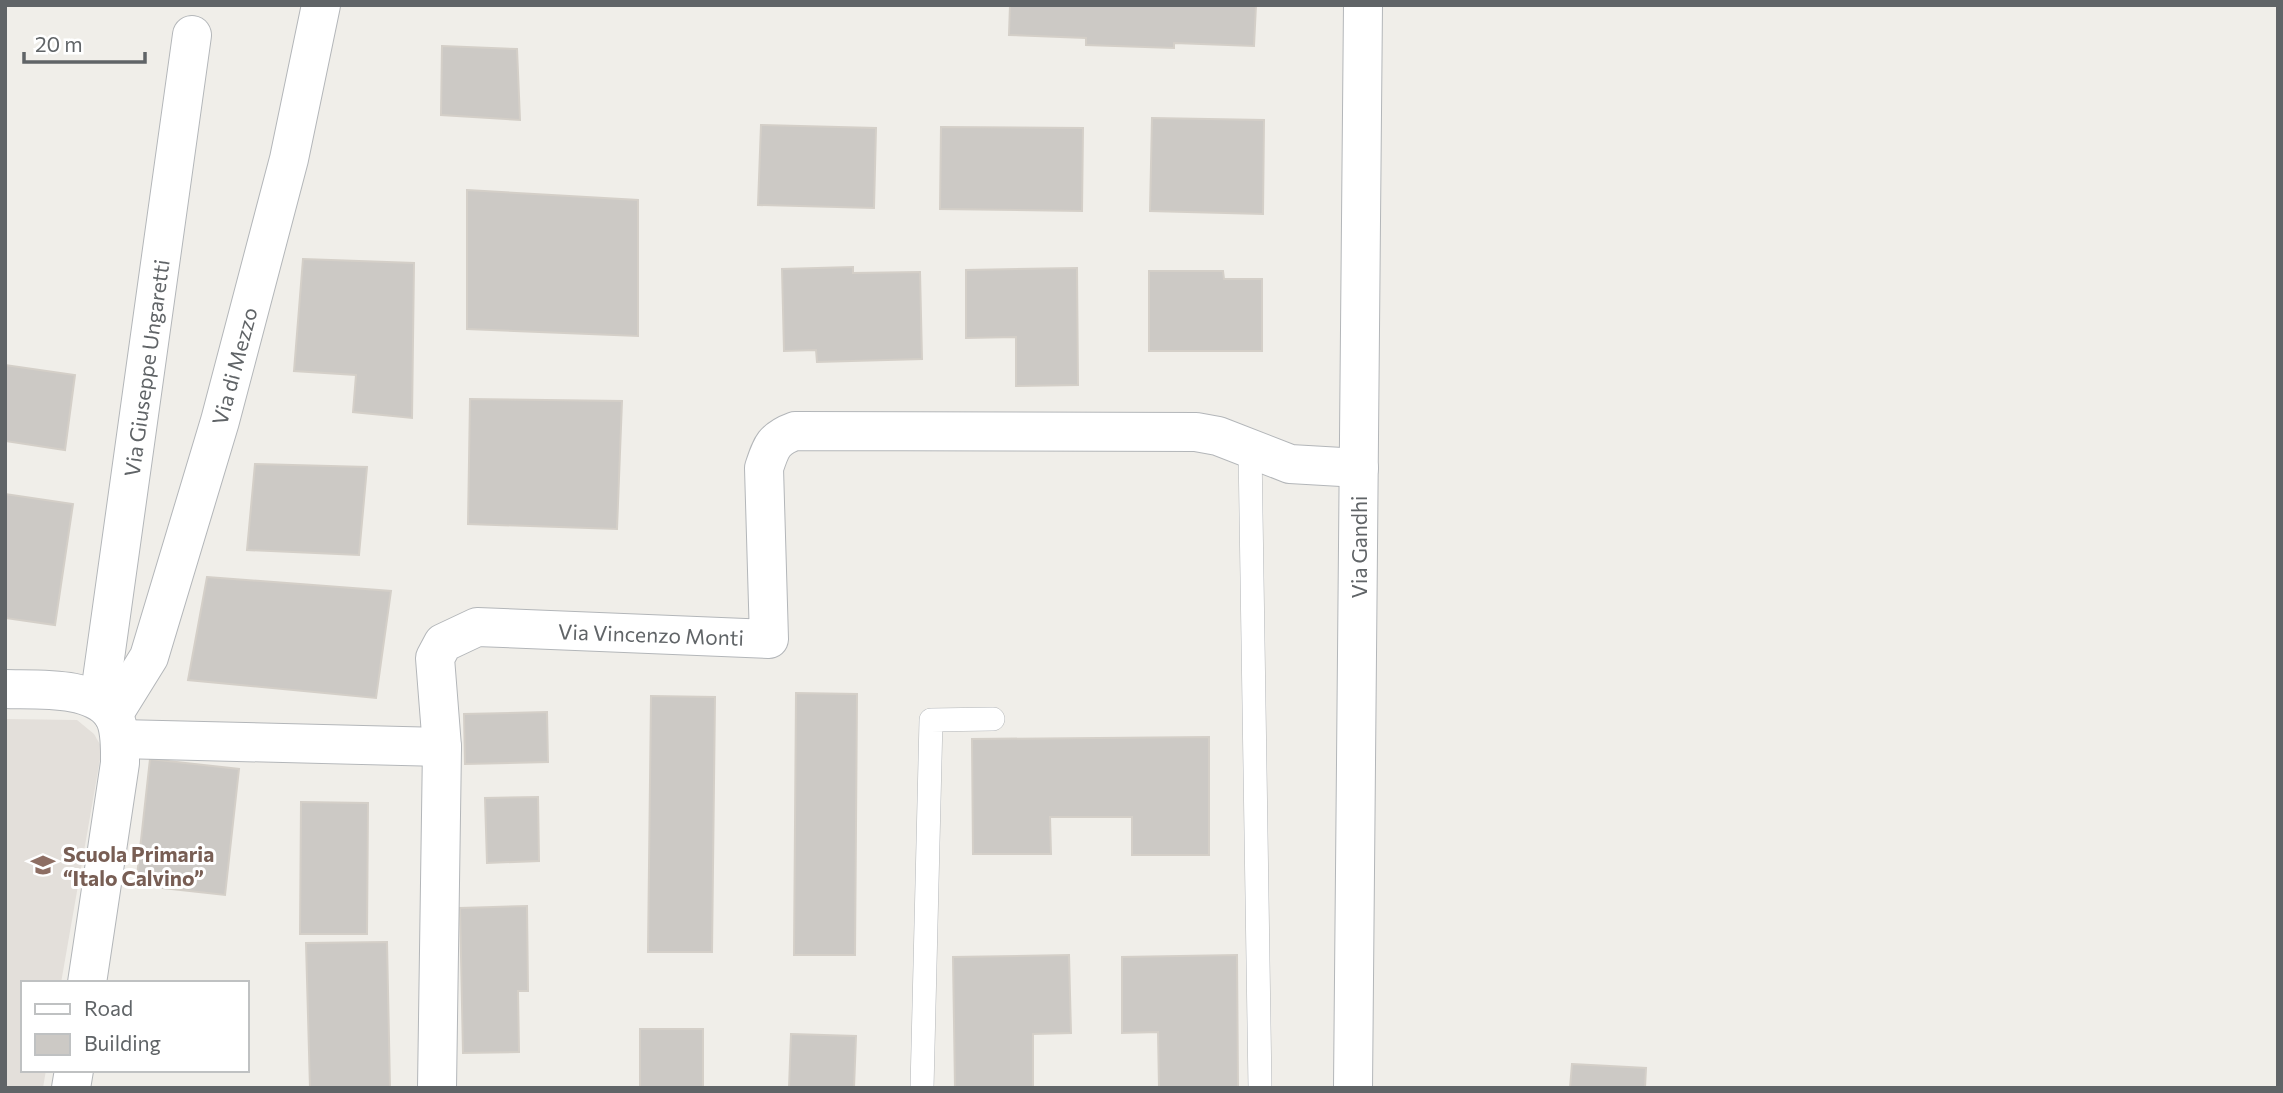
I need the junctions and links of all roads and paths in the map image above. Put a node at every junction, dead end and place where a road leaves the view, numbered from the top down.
1 (321, 5) edge
2 (1363, 5) edge
3 (192, 35) dead end
4 (1250, 449) junction
5 (1359, 468) junction
6 (5, 690) edge
7 (111, 718) junction
8 (993, 719) dead end
9 (442, 747) junction
10 (87, 981) edge
11 (438, 1088) edge
12 (922, 1088) edge
13 (1260, 1088) edge
14 (1353, 1088) edge

1 - 7 street, Via di Mezzo
2 - 5 street, Via Gandhi
3 - 7 street, Via Giuseppe Ungaretti
4 - 5 street, Via Vincenzo Monti
4 - 9 street, Via Vincenzo Monti
4 - 13 lane
5 - 14 street, Via Gandhi
6 - 7 street
7 - 9 street
7 - 10 street, Via Giuseppe Ungaretti
8 - 12 lane
9 - 11 street, Via Vincenzo Monti

